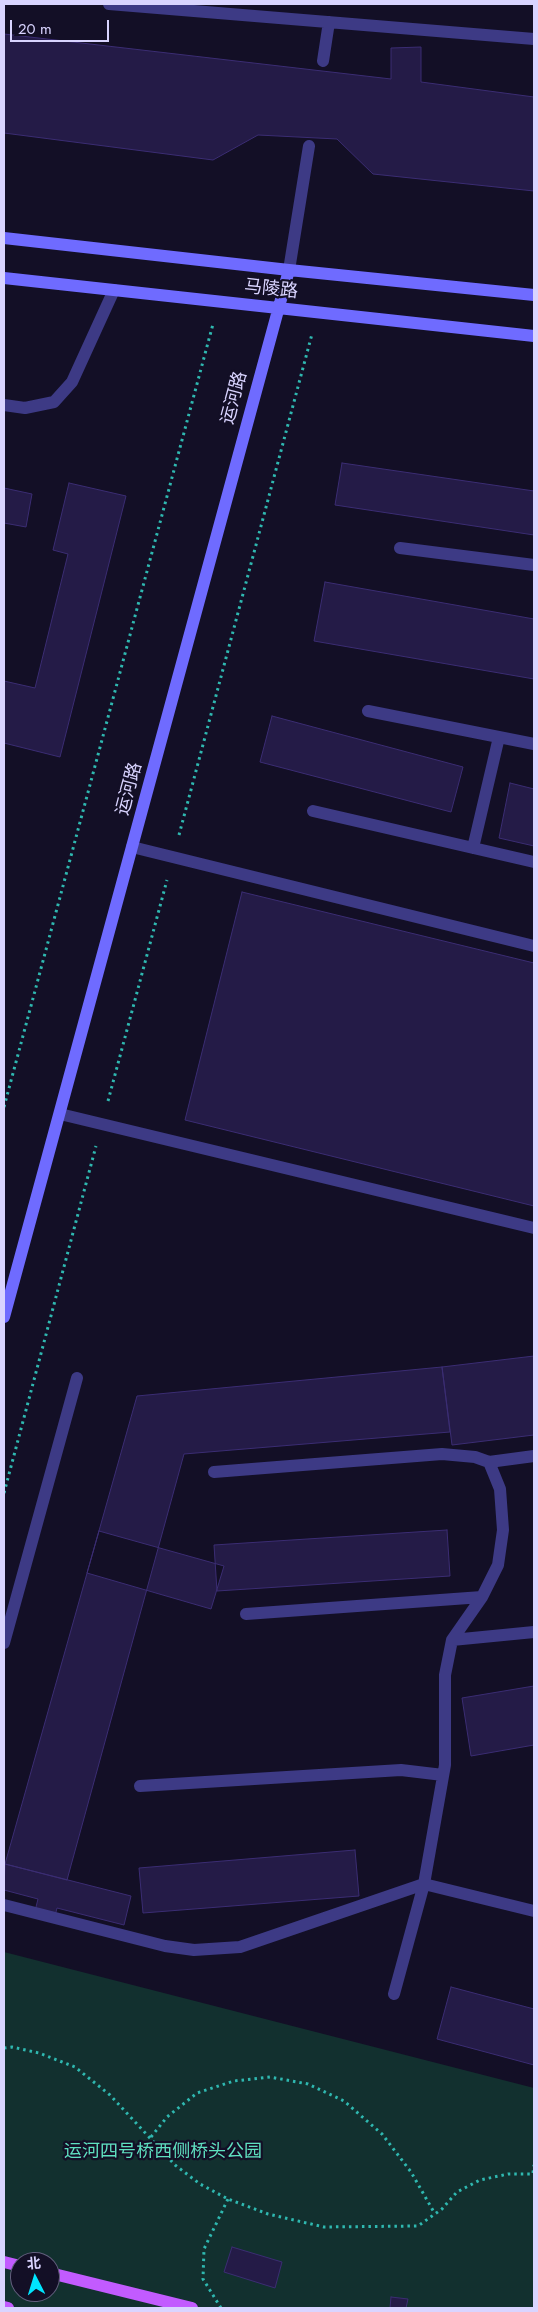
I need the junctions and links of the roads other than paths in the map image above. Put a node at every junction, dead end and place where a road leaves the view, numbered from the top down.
1 (109, 4) edge
2 (329, 22) junction
3 (534, 39) edge
4 (322, 61) dead end
5 (309, 146) dead end
6 (4, 238) edge
7 (289, 270) junction
8 (4, 278) edge
9 (114, 290) junction
10 (534, 295) edge
11 (278, 308) junction
12 (534, 336) edge
13 (4, 405) edge
14 (400, 548) dead end
15 (534, 565) edge
16 (368, 711) dead end
17 (499, 737) junction
18 (534, 744) edge
19 (312, 811) dead end
20 (132, 847) junction
21 (472, 848) junction
22 (534, 862) edge
23 (534, 946) edge
24 (60, 1114) junction
25 (534, 1228) edge
26 (4, 1317) edge
27 (77, 1378) dead end
28 (534, 1456) edge
29 (489, 1462) junction
30 (214, 1472) dead end
31 (482, 1597) junction
32 (246, 1614) dead end
33 (534, 1632) edge
34 (5, 1635) edge
35 (452, 1640) junction
36 (443, 1775) junction
37 (140, 1786) dead end
38 (424, 1884) junction
39 (4, 1905) edge
40 (534, 1911) edge
41 (394, 1994) dead end
42 (60, 2275) edge
43 (4, 2307) edge
44 (8, 2308) edge
45 (192, 2308) edge

1 - 2 lane
2 - 3 lane
2 - 4 lane
5 - 7 lane
6 - 7 street, 马陵路
7 - 10 street, 马陵路
7 - 11 street, 运河路
8 - 9 street, 马陵路
9 - 11 street, 马陵路
9 - 13 lane
11 - 12 street, 马陵路
11 - 20 street, 运河路
14 - 15 lane
16 - 17 lane
17 - 18 lane
17 - 21 lane
19 - 21 lane
20 - 23 lane
20 - 24 street, 运河路
21 - 22 lane
24 - 25 lane
24 - 26 street, 运河路
27 - 34 lane
28 - 29 lane
29 - 30 lane
29 - 31 lane
31 - 32 lane
31 - 35 lane
33 - 35 lane
35 - 36 lane
36 - 37 lane
36 - 38 lane
38 - 39 lane
38 - 40 lane
38 - 41 lane
42 - 45 main road, bridge
43 - 44 main road

